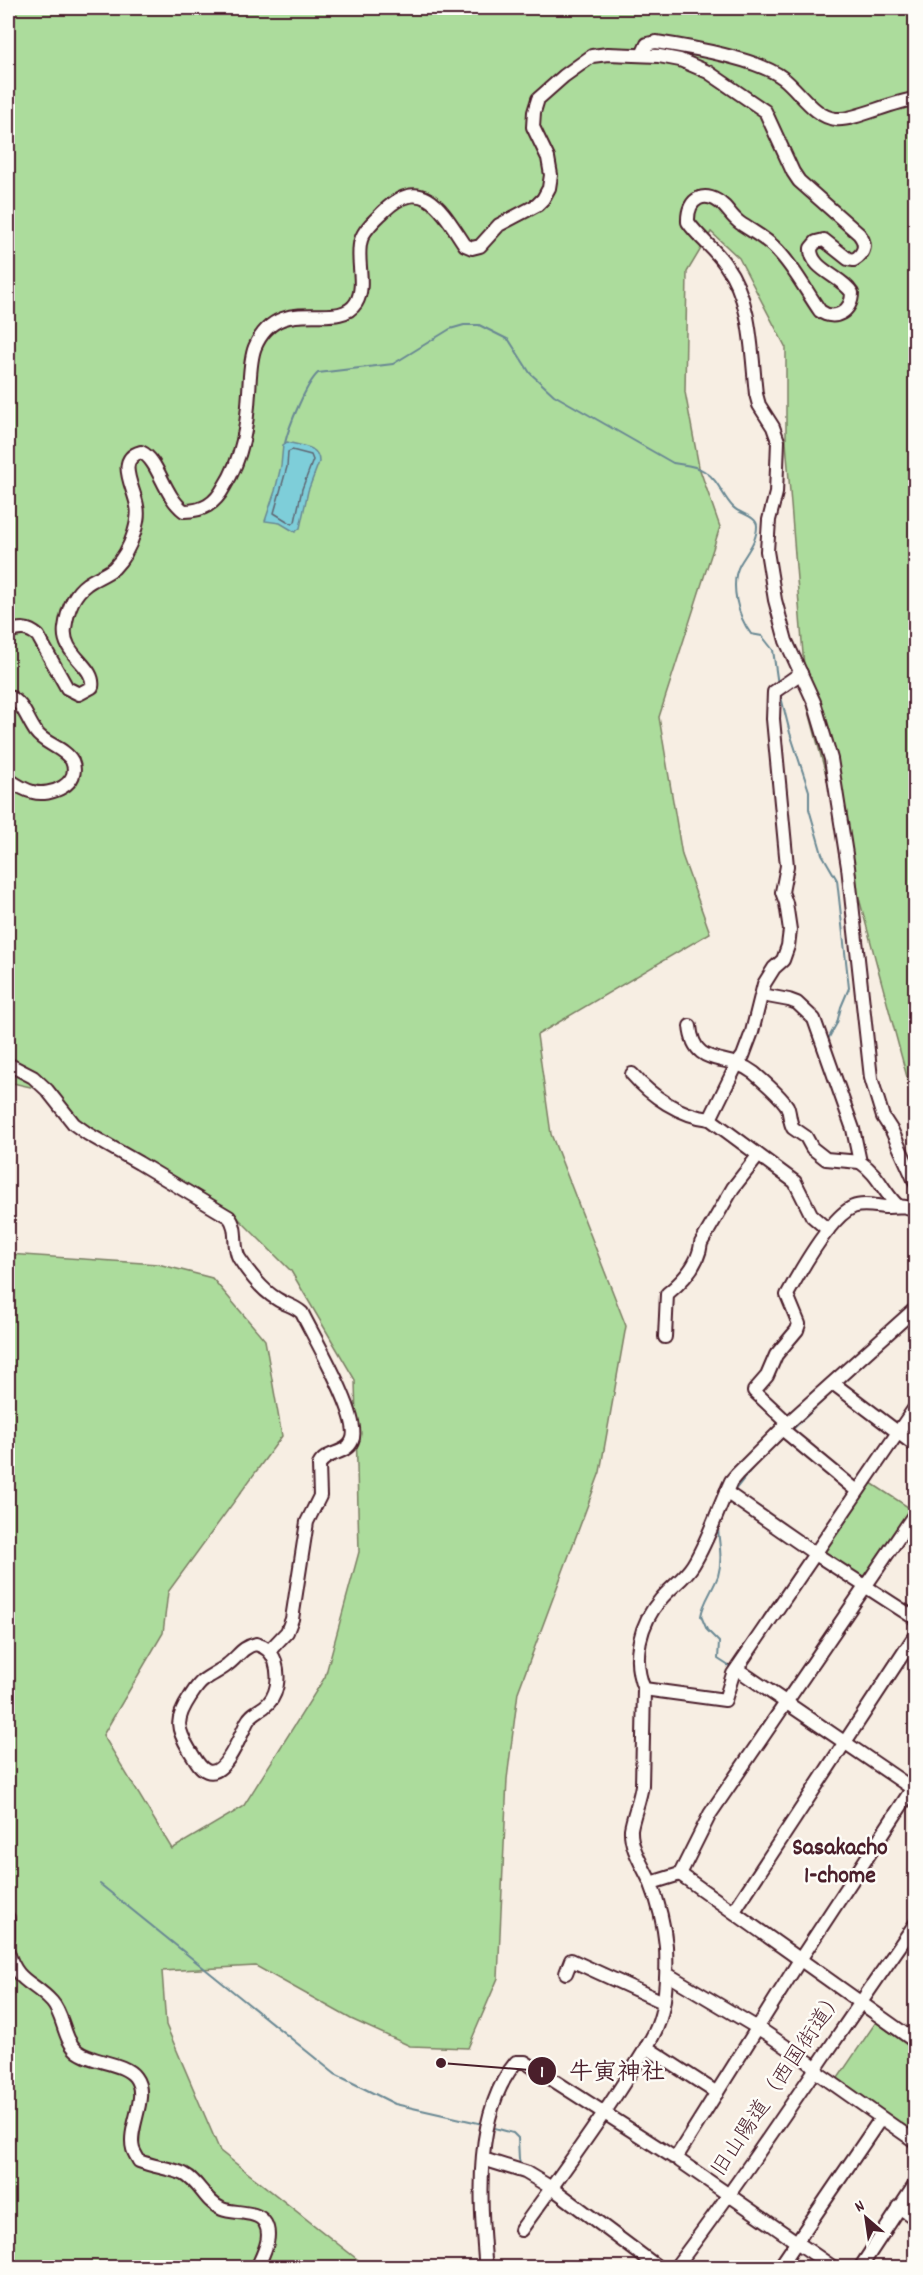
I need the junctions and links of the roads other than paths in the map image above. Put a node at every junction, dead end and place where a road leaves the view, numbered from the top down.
1 (642, 55) junction
2 (915, 99) edge
3 (8, 632) edge
4 (801, 673) junction
5 (8, 696) edge
6 (8, 779) edge
7 (762, 994) junction
8 (690, 1026) dead end
9 (8, 1064) edge
10 (737, 1064) junction
11 (632, 1074) dead end
12 (710, 1119) junction
13 (758, 1156) junction
14 (860, 1162) junction
15 (915, 1184) edge
16 (897, 1204) junction
17 (915, 1209) edge
18 (828, 1230) junction
19 (915, 1308) edge
20 (665, 1337) dead end
21 (834, 1384) junction
22 (915, 1406) edge
23 (785, 1426) junction
24 (898, 1432) junction
25 (915, 1446) edge
26 (857, 1491) junction
27 (726, 1492) junction
28 (915, 1512) edge
29 (814, 1553) junction
30 (865, 1586) junction
31 (915, 1619) edge
32 (915, 1634) edge
33 (270, 1651) junction
34 (737, 1669) junction
35 (644, 1689) junction
36 (787, 1702) junction
37 (845, 1742) junction
38 (914, 1788) edge
39 (680, 1874) junction
40 (651, 1883) junction
41 (734, 1911) junction
42 (8, 1918) edge
43 (915, 1923) edge
44 (8, 1938) edge
45 (8, 1952) edge
46 (801, 1959) junction
47 (566, 1973) dead end
48 (666, 1974) junction
49 (663, 2002) junction
50 (859, 2003) junction
51 (757, 2028) junction
52 (915, 2042) edge
53 (646, 2047) junction
54 (815, 2068) junction
55 (717, 2093) junction
56 (604, 2114) junction
57 (881, 2118) junction
58 (915, 2142) edge
59 (678, 2158) junction
60 (483, 2159) junction
61 (915, 2183) edge
62 (552, 2189) junction
63 (729, 2197) junction
64 (899, 2207) junction
65 (915, 2219) edge
66 (521, 2230) dead end
67 (796, 2242) junction
68 (257, 2268) edge
69 (488, 2268) edge
70 (659, 2268) edge
71 (675, 2268) edge
72 (779, 2268) edge
73 (834, 2268) edge
74 (860, 2268) edge

1 - 2 street
1 - 3 street
1 - 4 street
4 - 7 street
4 - 15 street
5 - 6 street
7 - 10 street
7 - 14 street
8 - 10 street
9 - 33 street
10 - 12 street
10 - 14 street
11 - 12 street
12 - 13 street
13 - 18 street
13 - 20 street
14 - 16 street
16 - 17 street
16 - 18 street
18 - 23 street
19 - 21 street
21 - 23 street
21 - 24 street
22 - 24 street
23 - 26 street
23 - 27 street
24 - 25 street
24 - 26 street
26 - 29 street
27 - 29 street
27 - 35 street
28 - 30 street
29 - 30 street
29 - 34 street
30 - 31 street
30 - 36 street
32 - 37 street
33 - 33 street
34 - 35 street
34 - 36 street
35 - 40 street
36 - 37 street
36 - 39 street
37 - 38 street
37 - 41 street
38 - 46 street
39 - 40 street
39 - 41 street
40 - 48 street
41 - 46 street
42 - 44 street
43 - 50 street, 旧山陽道（西国街道）
45 - 68 street
46 - 50 street
46 - 51 street
47 - 49 street
48 - 49 street
48 - 51 street
49 - 53 street
50 - 52 street
50 - 54 street, 旧山陽道（西国街道）
51 - 54 street
51 - 55 street
53 - 55 street
53 - 56 street
54 - 57 street
54 - 63 street, 旧山陽道（西国街道）
55 - 59 street
56 - 59 street
56 - 60 street
56 - 62 street
57 - 58 street
57 - 67 street
59 - 63 street
60 - 62 street
60 - 69 street
61 - 64 street
62 - 66 street
62 - 70 street
63 - 67 street
63 - 71 street, 旧山陽道（西国街道）
64 - 65 street
64 - 74 street
67 - 72 street
67 - 73 street

